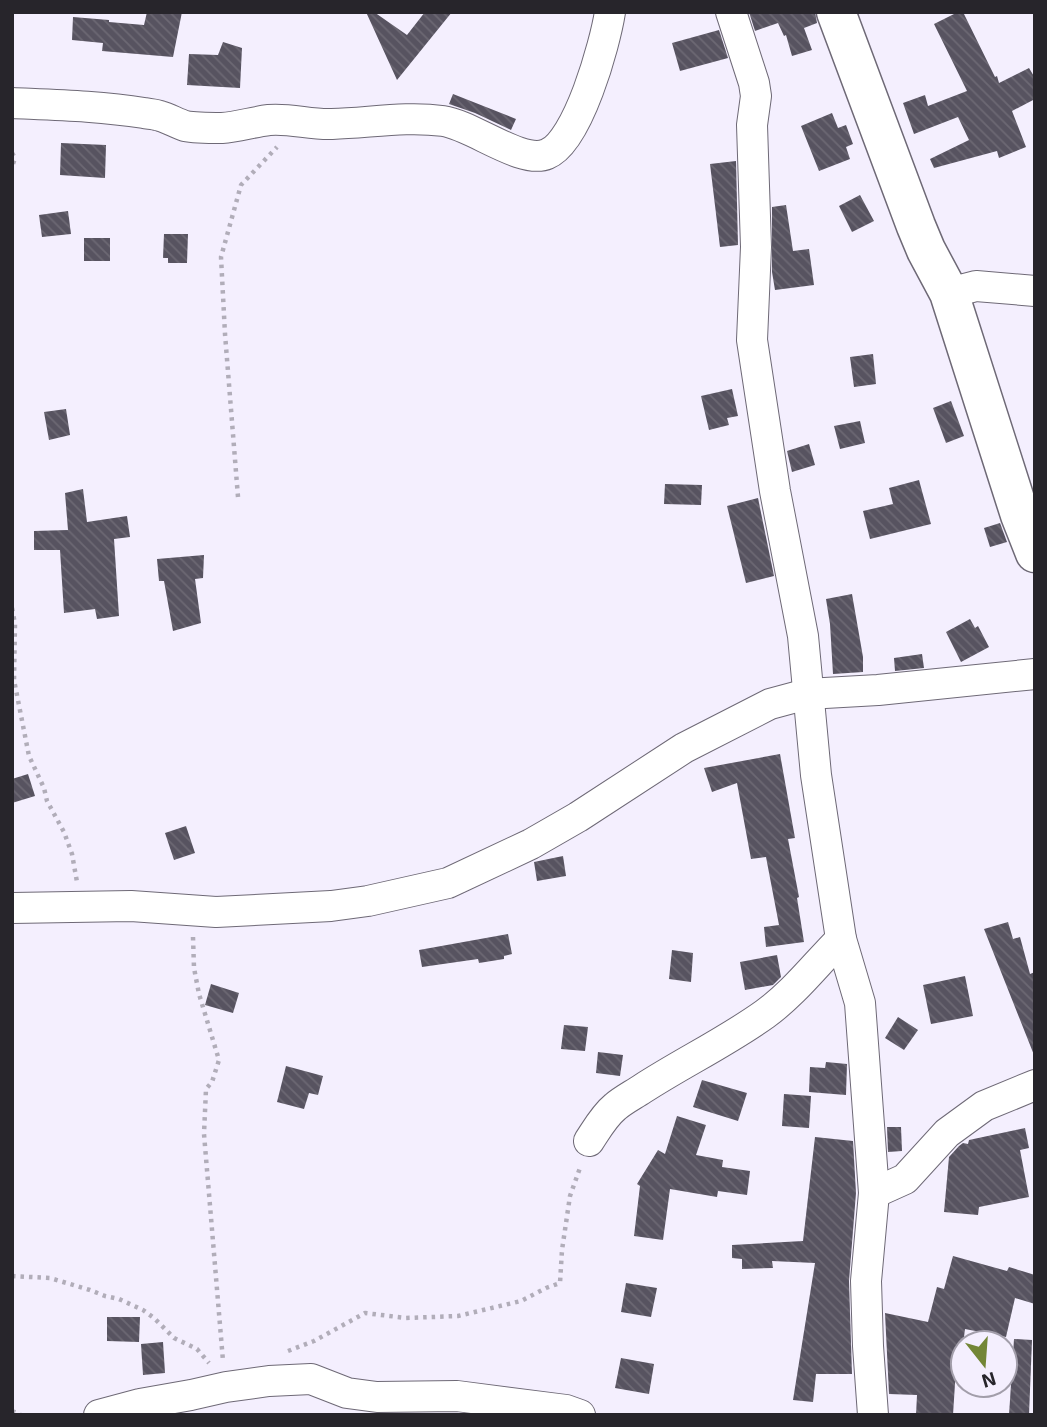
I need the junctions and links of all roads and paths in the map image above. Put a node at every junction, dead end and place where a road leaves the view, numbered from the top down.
1 (610, 12) edge
2 (730, 12) edge
3 (836, 12) edge
4 (12, 103) edge
5 (313, 123) junction
6 (12, 153) edge
7 (12, 167) edge
8 (1035, 291) edge
9 (949, 293) junction
10 (238, 497) dead end
11 (1028, 513) edge
12 (1035, 554) edge
13 (12, 608) edge
14 (1035, 674) edge
15 (807, 694) junction
16 (82, 907) junction
17 (12, 908) edge
18 (171, 909) junction
19 (841, 939) junction
20 (1035, 1085) edge
21 (589, 1141) joint
22 (874, 1193) junction
23 (12, 1276) edge
24 (281, 1354) dead end
25 (226, 1387) junction
26 (452, 1405) edge
27 (12, 1412) edge
28 (21, 1415) edge
29 (99, 1415) edge
30 (580, 1415) edge
31 (873, 1415) edge

1 - 5 street
2 - 15 street
3 - 9 street
4 - 5 street
5 - 10 path
6 - 7 path
8 - 9 street
9 - 11 street
11 - 12 street
13 - 16 path
14 - 15 street
15 - 18 street
15 - 19 street
16 - 17 street
16 - 18 street
18 - 25 path
19 - 21 street
19 - 22 street
20 - 22 street
21 - 24 path
22 - 31 street
23 - 25 path
25 - 26 street
25 - 29 street
26 - 30 street
27 - 28 path

